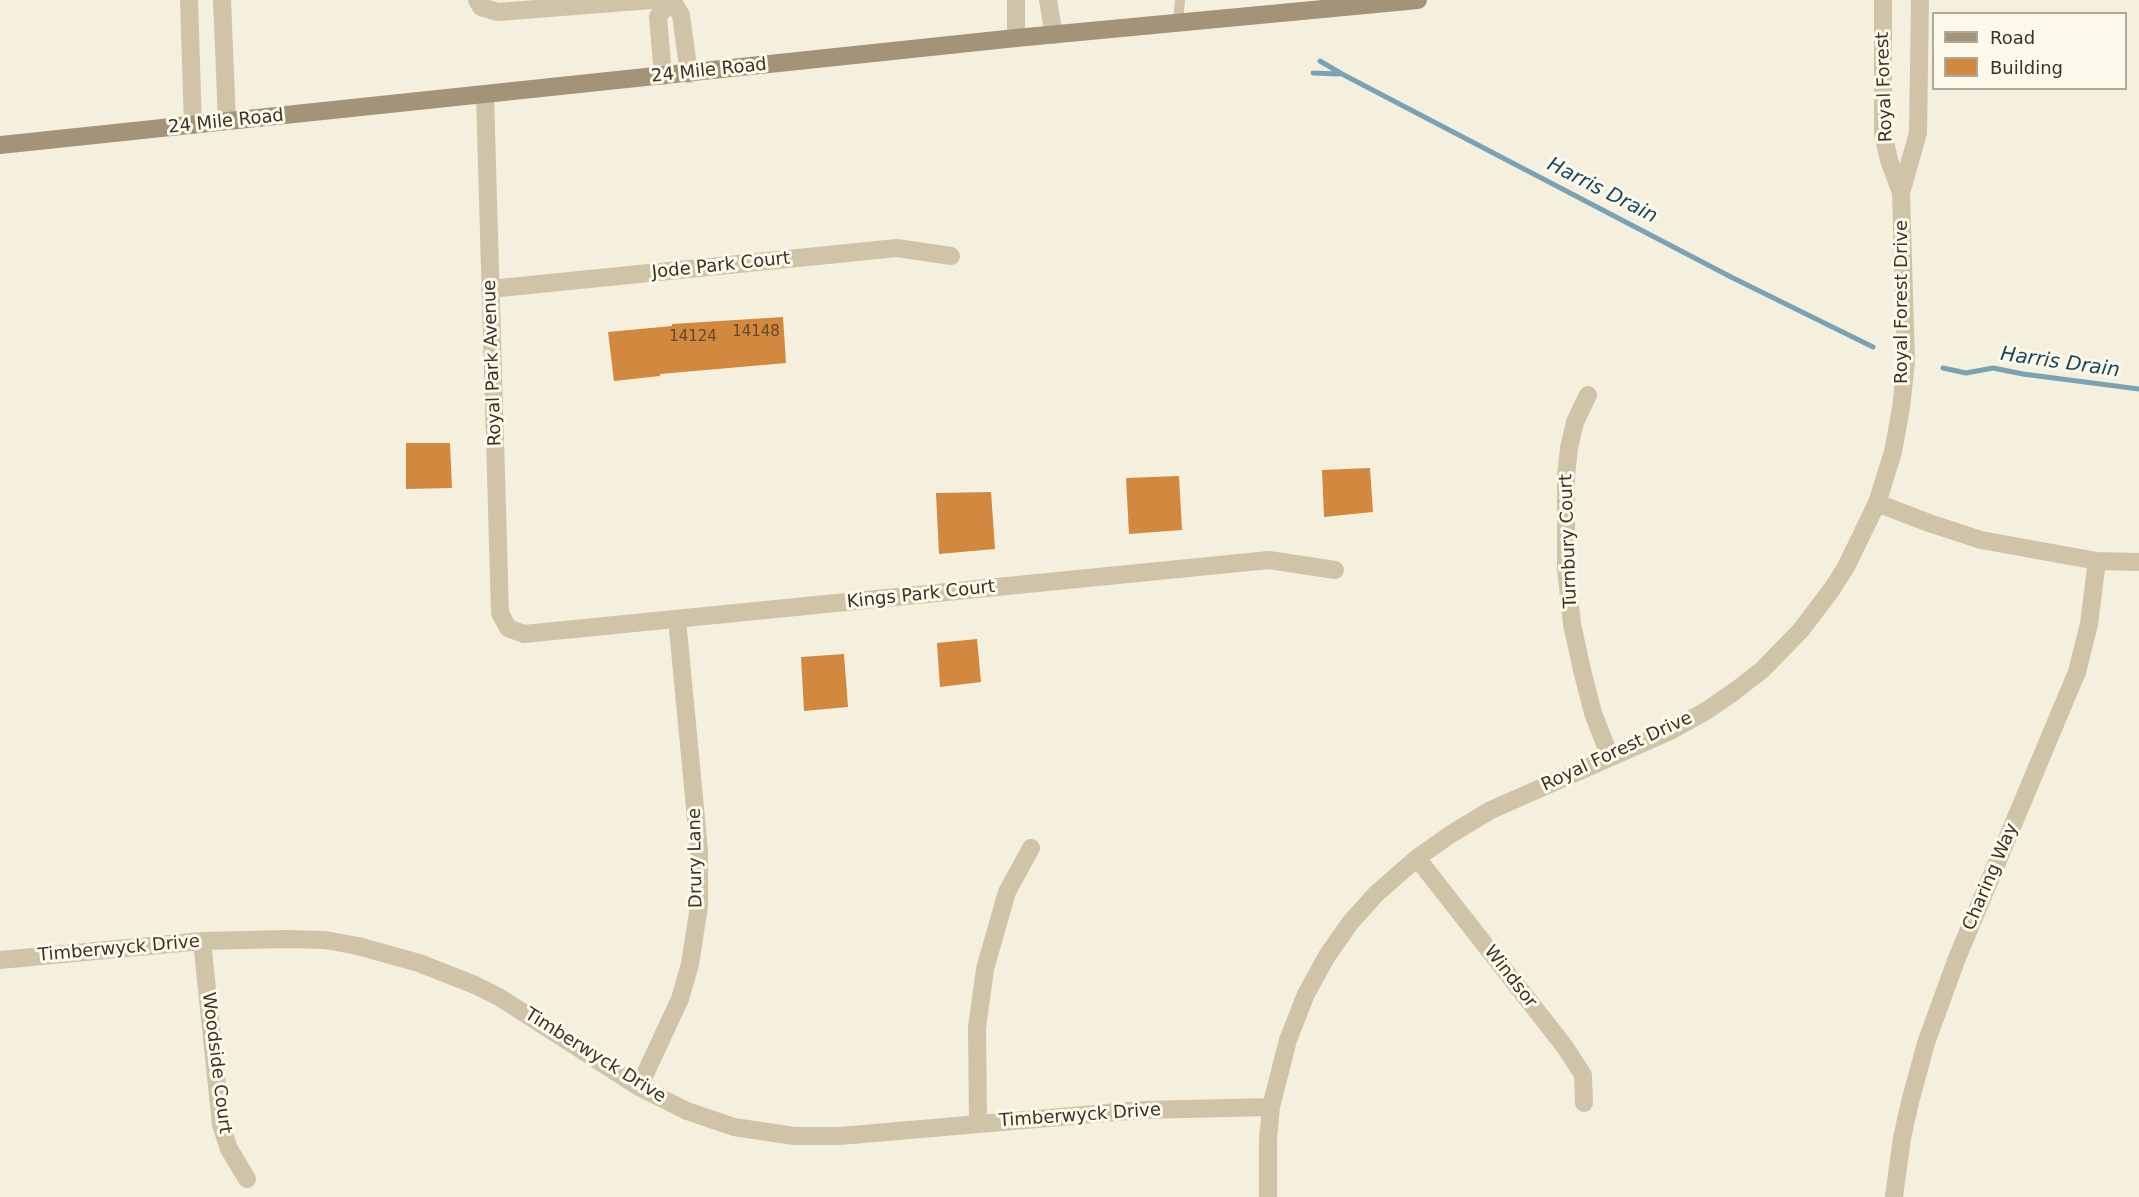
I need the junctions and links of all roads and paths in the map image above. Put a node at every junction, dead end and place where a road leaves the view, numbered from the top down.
1 (189, 0) edge
2 (222, 0) edge
3 (477, 0) edge
4 (652, 0) edge
5 (671, 0) edge
6 (1016, 0) edge
7 (1048, 0) edge
8 (1180, 0) edge
9 (1412, 0) edge
10 (1883, 0) edge
11 (1920, 0) edge
12 (1303, 6) edge
13 (1178, 23) junction
14 (1054, 35) junction
15 (1016, 39) junction
16 (689, 74) junction
17 (663, 76) junction
18 (485, 96) junction
19 (227, 122) junction
20 (193, 125) junction
21 (0, 146) edge
22 (1901, 192) junction
23 (951, 256) dead end
24 (490, 289) junction
25 (1588, 395) dead end
26 (1877, 503) junction
27 (2097, 561) junction
28 (2139, 562) edge
29 (1335, 570) dead end
30 (677, 619) junction
31 (508, 628) joint
32 (1610, 758) junction
33 (1030, 848) dead end
34 (1417, 858) junction
35 (202, 941) junction
36 (0, 960) edge
37 (639, 1087) junction
38 (1584, 1103) dead end
39 (1271, 1107) junction
40 (978, 1123) junction
41 (247, 1179) dead end
42 (1268, 1197) edge
43 (1894, 1197) edge

1 - 20 street
2 - 19 street
3 - 4 street
5 - 16 street
5 - 17 street
6 - 15 street
7 - 14 street
8 - 13 lane
9 - 12 street, 24 Mile Road
10 - 22 street, Royal Forest
11 - 22 street, Royal Forest
12 - 13 street, 24 Mile Road
13 - 14 street, 24 Mile Road
14 - 15 street, 24 Mile Road
15 - 16 street, 24 Mile Road
16 - 17 street, 24 Mile Road
17 - 18 street, 24 Mile Road
18 - 19 street, 24 Mile Road
18 - 24 street, Royal Park Avenue
19 - 20 street, 24 Mile Road
20 - 21 street, 24 Mile Road
22 - 26 street, Royal Forest Drive
23 - 24 street, Jode Park Court
24 - 31 street, Royal Park Avenue
25 - 32 street, Turnbury Court
26 - 27 street
26 - 32 street, Royal Forest Drive
27 - 28 street
27 - 43 street, Charing Way
29 - 30 street, Kings Park Court
30 - 31 street, Kings Park Court
30 - 37 street, Drury Lane
32 - 34 street, Royal Forest Drive
33 - 40 street
34 - 38 street, Windsor
34 - 39 street, Royal Forest Drive
35 - 36 street, Timberwyck Drive
35 - 37 street, Timberwyck Drive
35 - 41 street, Woodside Court
37 - 40 street, Timberwyck Drive
39 - 40 street, Timberwyck Drive
39 - 42 street, Royal Forest Drive

